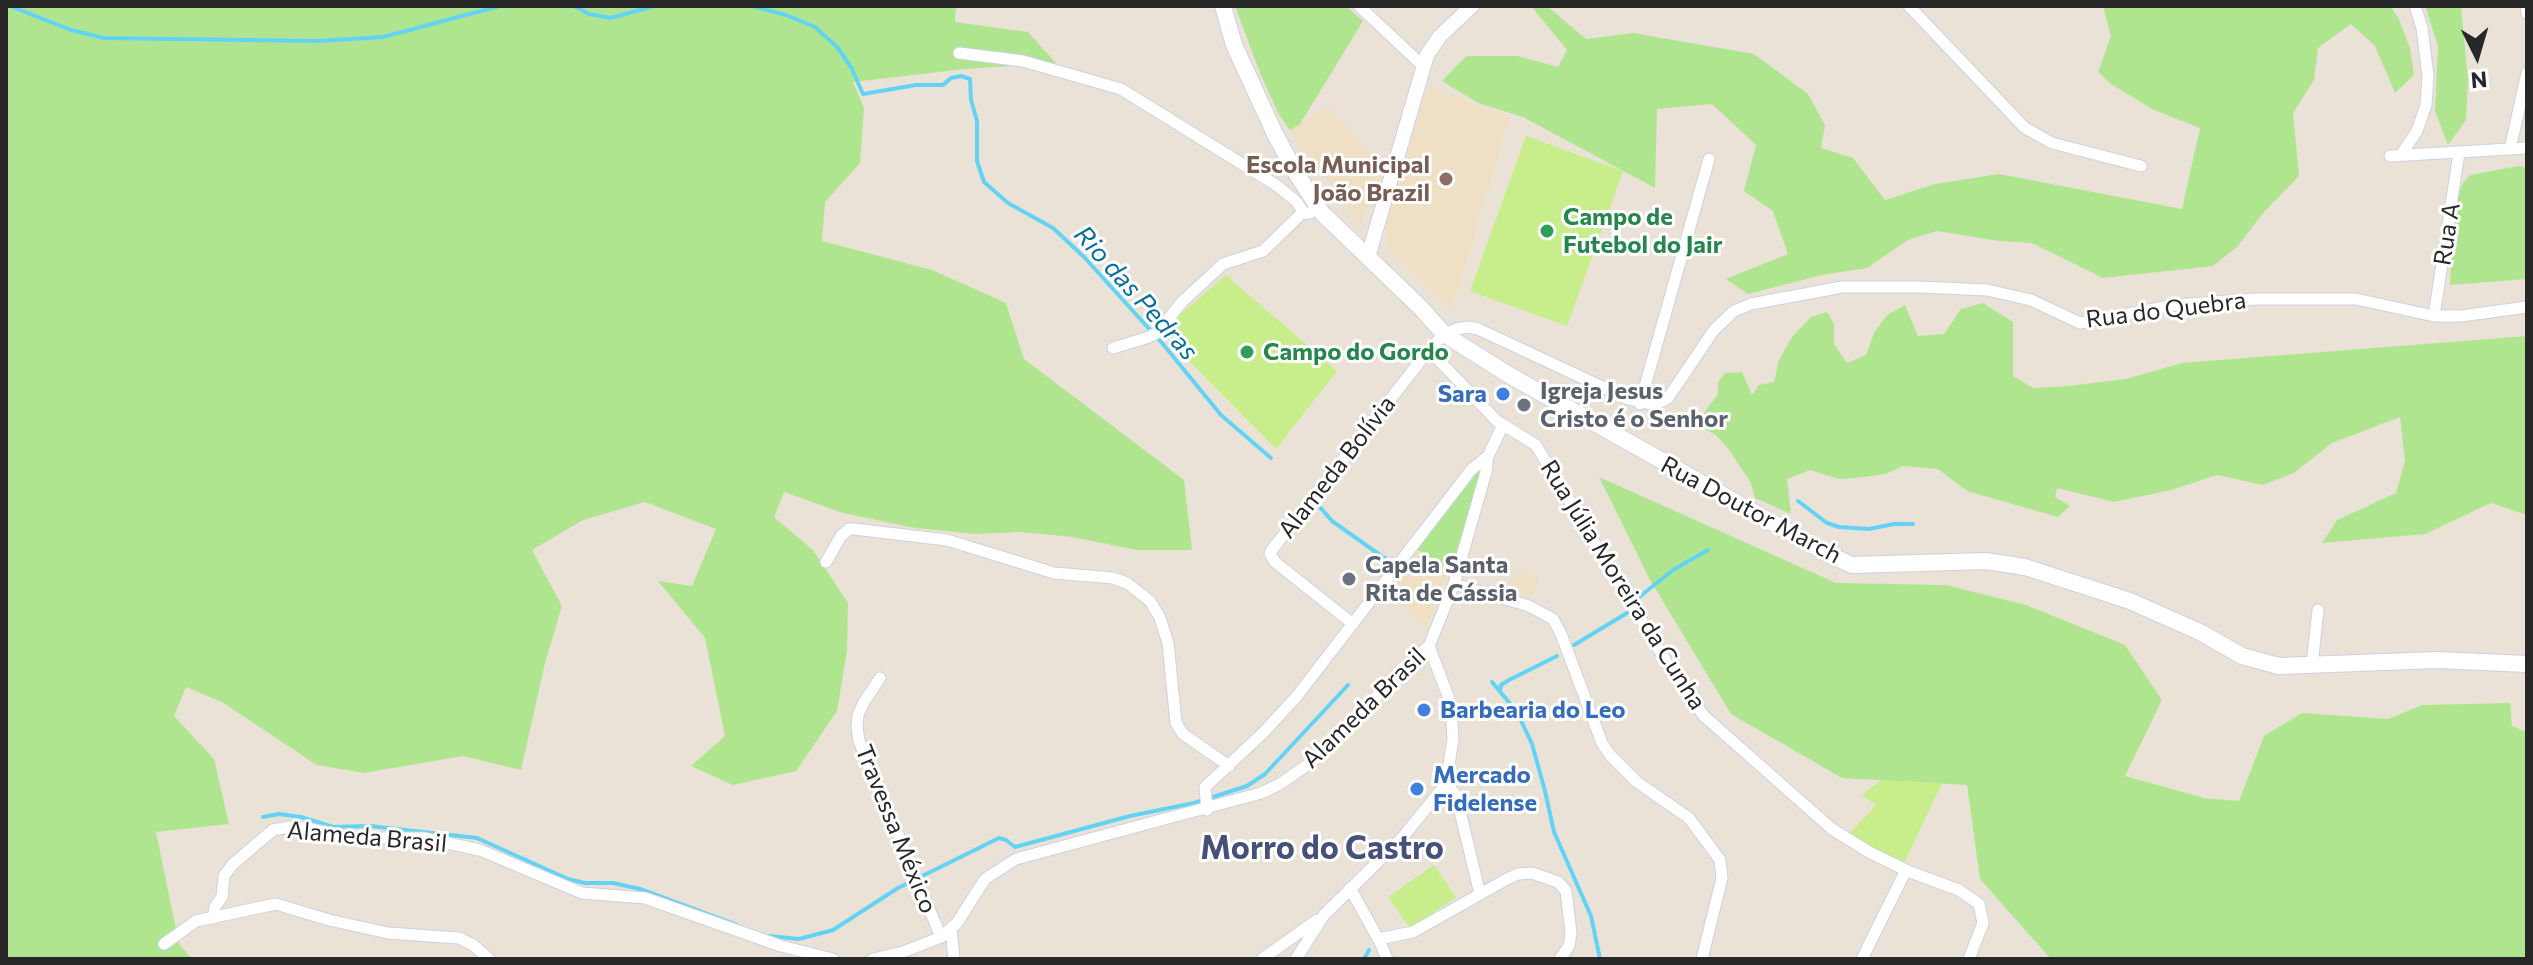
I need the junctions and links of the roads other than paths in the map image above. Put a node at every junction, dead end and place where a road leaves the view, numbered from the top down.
1 (1223, 6) edge
2 (1359, 6) edge
3 (1472, 6) edge
4 (1909, 6) edge
5 (2526, 6) edge
6 (2416, 9) dead end
7 (2527, 13) edge
8 (959, 53) dead end
9 (1423, 66) junction
10 (2527, 73) edge
11 (2527, 148) edge
12 (2510, 149) junction
13 (2459, 153) junction
14 (1709, 159) dead end
15 (2141, 166) dead end
16 (1304, 213) junction
17 (1322, 213) junction
18 (1368, 257) junction
19 (2527, 307) edge
20 (2434, 316) junction
21 (1444, 334) junction
22 (1113, 348) dead end
23 (1429, 350) junction
24 (1640, 404) junction
25 (1503, 425) junction
26 (1488, 456) junction
27 (1472, 469) junction
28 (1486, 472) junction
29 (826, 562) dead end
30 (1454, 584) junction
31 (2318, 610) dead end
32 (1353, 624) junction
33 (1429, 646) junction
34 (2527, 664) edge
35 (2312, 665) junction
36 (880, 678) dead end
37 (1229, 766) junction
38 (1446, 784) junction
39 (1207, 810) junction
40 (1906, 870) junction
41 (1350, 888) junction
42 (1480, 894) junction
43 (1324, 915) junction
44 (213, 918) junction
45 (951, 928) junction
46 (941, 937) junction
47 (1378, 939) junction
48 (164, 944) dead end
49 (489, 959) edge
50 (833, 959) edge
51 (873, 959) edge
52 (954, 959) edge
53 (1262, 959) edge
54 (1296, 959) edge
55 (1387, 959) edge
56 (1560, 959) edge
57 (1702, 959) edge
58 (1862, 959) edge
59 (1969, 959) edge

1 - 17 main road, Rua Doutor March
2 - 9 street
3 - 9 street
4 - 15 street
5 - 7 street
6 - 13 street
8 - 16 street
9 - 18 street
10 - 12 street
11 - 12 street
12 - 13 street
13 - 20 street, Rua A
14 - 24 street
16 - 17 street
16 - 22 street
17 - 18 main road, Rua Doutor March
18 - 21 main road, Rua Doutor March
19 - 20 street, Rua do Quebra
20 - 24 street, Rua do Quebra
21 - 23 street, Alameda Bolívia
21 - 24 street
21 - 35 main road, Rua Doutor March
23 - 25 street, Rua Júlia Moreira da Cunha
23 - 32 street, Alameda Bolívia
25 - 26 street, Alameda Brasil
25 - 40 street, Rua Júlia Moreira da Cunha
26 - 27 street, Alameda Brasil
26 - 28 street, Alameda Brasil
27 - 28 street
27 - 32 street, Alameda Brasil
28 - 30 street, Alameda Brasil
29 - 37 street
30 - 33 street, Alameda Brasil
30 - 57 street
31 - 35 street
32 - 37 street, Alameda Brasil
33 - 38 street
33 - 39 street, Alameda Brasil
34 - 35 main road, Rua Doutor March
36 - 46 street, Travessa México
37 - 39 street, Alameda Brasil
38 - 41 street
38 - 42 street
39 - 45 street, Alameda Brasil
40 - 58 street
40 - 59 street, Rua Júlia Moreira da Cunha
41 - 43 street
41 - 47 street
42 - 47 street
42 - 56 street
43 - 53 street
43 - 54 street
44 - 48 street
44 - 49 street
44 - 50 street, Alameda Brasil
45 - 46 street, Alameda Brasil
45 - 52 street
46 - 51 street, Alameda Brasil
47 - 55 street

